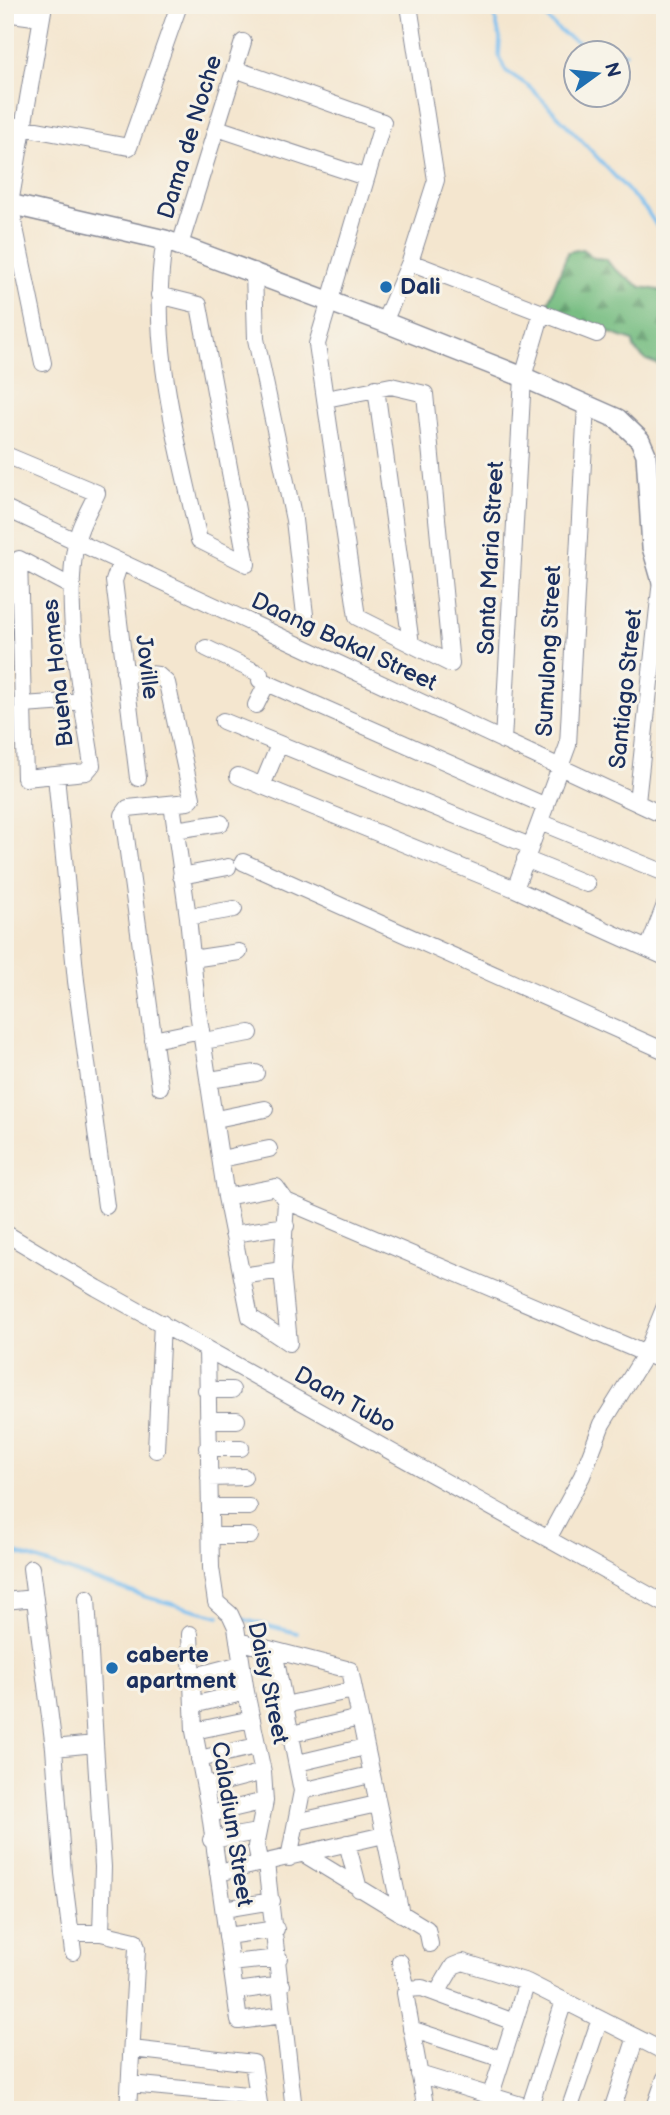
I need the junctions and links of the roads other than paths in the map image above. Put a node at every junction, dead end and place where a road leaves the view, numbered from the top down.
1 (179, 5) edge
2 (409, 5) edge
3 (43, 11) edge
4 (5, 13) edge
5 (243, 42) dead end
6 (235, 69) junction
7 (5, 124) edge
8 (22, 128) junction
9 (217, 128) junction
10 (365, 177) junction
11 (8, 204) edge
12 (172, 242) junction
13 (410, 261) junction
14 (254, 271) junction
15 (159, 295) junction
16 (330, 301) junction
17 (542, 312) junction
18 (384, 322) junction
19 (597, 334) dead end
20 (43, 363) dead end
21 (523, 377) junction
22 (376, 388) junction
23 (326, 399) junction
24 (586, 405) junction
25 (6, 455) edge
26 (5, 508) edge
27 (76, 542) junction
28 (120, 563) junction
29 (663, 586) edge
30 (72, 587) junction
31 (305, 615) dead end
32 (411, 644) junction
33 (206, 648) dead end
34 (124, 671) junction
35 (267, 683) junction
36 (82, 701) junction
37 (23, 705) junction
38 (256, 705) dead end
39 (223, 721) dead end
40 (503, 741) junction
41 (279, 745) junction
42 (562, 767) junction
43 (56, 776) junction
44 (238, 776) dead end
45 (138, 778) dead end
46 (262, 786) junction
47 (637, 802) junction
48 (172, 804) junction
49 (546, 806) junction
50 (665, 816) edge
51 (540, 822) junction
52 (222, 823) dead end
53 (175, 830) junction
54 (528, 853) junction
55 (665, 873) edge
56 (181, 876) junction
57 (587, 884) dead end
58 (514, 890) junction
59 (665, 905) edge
60 (234, 909) dead end
61 (188, 917) junction
62 (648, 949) junction
63 (239, 953) dead end
64 (665, 957) edge
65 (192, 959) junction
66 (250, 1033) dead end
67 (202, 1036) junction
68 (153, 1040) junction
69 (665, 1051) edge
70 (256, 1073) dead end
71 (209, 1080) junction
72 (160, 1087) dead end
73 (265, 1109) dead end
74 (216, 1119) junction
75 (269, 1149) dead end
76 (221, 1159) junction
77 (226, 1197) junction
78 (286, 1201) junction
79 (106, 1206) dead end
80 (286, 1226) junction
81 (5, 1233) edge
82 (233, 1234) junction
83 (282, 1270) junction
84 (242, 1276) junction
85 (665, 1306) edge
86 (162, 1323) junction
87 (207, 1349) junction
88 (646, 1353) junction
89 (665, 1363) edge
90 (206, 1390) junction
91 (232, 1390) dead end
92 (207, 1420) junction
93 (237, 1420) dead end
94 (207, 1448) junction
95 (241, 1448) dead end
96 (156, 1450) dead end
97 (244, 1477) dead end
98 (209, 1478) junction
99 (210, 1507) junction
100 (249, 1507) dead end
101 (212, 1535) junction
102 (250, 1536) dead end
103 (548, 1539) junction
104 (31, 1568) dead end
105 (34, 1598) junction
106 (87, 1598) dead end
107 (5, 1601) edge
108 (665, 1604) edge
109 (190, 1634) dead end
110 (238, 1641) junction
111 (274, 1651) junction
112 (241, 1664) junction
113 (191, 1677) junction
114 (353, 1690) junction
115 (246, 1692) junction
116 (193, 1705) junction
117 (285, 1705) junction
118 (359, 1718) junction
119 (252, 1719) junction
120 (194, 1731) junction
121 (292, 1734) junction
122 (96, 1744) junction
123 (257, 1746) junction
124 (365, 1747) junction
125 (54, 1748) junction
126 (199, 1759) junction
127 (298, 1763) junction
128 (263, 1772) junction
129 (370, 1775) junction
130 (205, 1787) junction
131 (302, 1791) junction
132 (264, 1801) junction
133 (377, 1804) junction
134 (210, 1814) junction
135 (296, 1822) junction
136 (257, 1832) junction
137 (384, 1835) junction
138 (211, 1840) junction
139 (347, 1843) junction
140 (296, 1856) junction
141 (263, 1864) junction
142 (218, 1873) junction
143 (359, 1889) junction
144 (272, 1901) junction
145 (223, 1909) junction
146 (401, 1914) junction
147 (276, 1929) junction
148 (72, 1933) junction
149 (101, 1933) junction
150 (228, 1936) junction
151 (430, 1944) dead end
152 (73, 1952) dead end
153 (278, 1958) junction
154 (400, 1962) dead end
155 (232, 1964) junction
156 (527, 1982) junction
157 (282, 1985) junction
158 (407, 1989) junction
159 (236, 1991) junction
160 (437, 1993) junction
161 (564, 2001) junction
162 (283, 2015) junction
163 (600, 2019) junction
164 (514, 2022) junction
165 (411, 2029) junction
166 (636, 2037) junction
167 (132, 2049) junction
168 (665, 2052) edge
169 (502, 2059) junction
170 (419, 2074) junction
171 (665, 2078) edge
172 (130, 2084) junction
173 (259, 2103) edge
174 (488, 2104) edge
175 (534, 2108) edge
176 (128, 2110) edge
177 (294, 2110) edge
178 (426, 2110) edge
179 (569, 2110) edge
180 (612, 2110) edge
181 (654, 2110) edge

1 - 8 street
2 - 13 street
3 - 4 street
3 - 8 street
5 - 6 street, Dama de Noche
6 - 9 street, Dama de Noche
6 - 10 street
7 - 8 street
8 - 11 street
9 - 10 street
9 - 12 street, Dama de Noche
10 - 16 street
11 - 12 main road
11 - 20 street
12 - 14 main road
12 - 15 street, Dama de Noche
13 - 17 street
13 - 18 street
14 - 16 main road
14 - 31 street
15 - 15 street, Dama de Noche
16 - 18 main road
16 - 23 street
17 - 19 street
17 - 21 street, Santa Maria Street
18 - 21 main road
21 - 24 main road
21 - 40 street, Santa Maria Street
22 - 23 street
22 - 32 street
22 - 32 street
23 - 32 street
24 - 29 main road
24 - 42 street, Sumulong Street
25 - 27 street, Buena Homes
26 - 27 street, Daang Bakal Street
27 - 28 street, Daang Bakal Street
27 - 30 street, Buena Homes
28 - 34 street, Joville
28 - 40 street, Daang Bakal Street
29 - 47 street, Santiago Street
30 - 36 street, Buena Homes
30 - 37 street
33 - 35 street
34 - 45 street, Joville
34 - 48 street
35 - 38 street
35 - 49 street
36 - 37 street
36 - 43 street, Buena Homes
37 - 43 street, Buena Homes
39 - 41 street
40 - 42 street, Daang Bakal Street
41 - 46 street
41 - 54 street
42 - 47 street, Daang Bakal Street
42 - 49 street, Sumulong Street
43 - 79 street
44 - 46 street
46 - 58 street
47 - 50 street, Daang Bakal Street
48 - 53 street
48 - 68 street
49 - 51 street, Sumulong Street
51 - 54 street, Sumulong Street
51 - 55 street
52 - 53 street
53 - 56 street
54 - 57 street
54 - 58 street, Sumulong Street
56 - 61 street
56 - 69 street
58 - 62 street
59 - 62 street
60 - 61 street
61 - 65 street
62 - 64 street
63 - 65 street
65 - 67 street
66 - 67 street
67 - 68 street
67 - 71 street
68 - 72 street
70 - 71 street
71 - 74 street
73 - 74 street
74 - 76 street
75 - 76 street
76 - 77 street
77 - 78 street
77 - 82 street
78 - 80 street
78 - 88 street
80 - 82 street
80 - 83 street
81 - 86 street, Daan Tubo
82 - 84 street
83 - 84 street
83 - 84 street
85 - 88 street
86 - 87 street, Daan Tubo
86 - 96 street
87 - 90 street, Daisy Street
87 - 103 street, Daan Tubo
88 - 89 street
88 - 103 street
90 - 91 street
90 - 92 street, Daisy Street
92 - 93 street
92 - 94 street, Daisy Street
94 - 95 street
94 - 98 street, Daisy Street
97 - 98 street
98 - 99 street, Daisy Street
99 - 100 street
99 - 101 street, Daisy Street
101 - 102 street
101 - 110 street, Daisy Street
103 - 108 street, Daan Tubo
104 - 105 street
105 - 107 street
105 - 125 street
106 - 122 street
109 - 113 street, Caladium Street
110 - 111 street
110 - 112 street, Daisy Street
111 - 114 street
111 - 117 street
112 - 113 street
112 - 115 street, Daisy Street
113 - 116 street, Caladium Street
114 - 117 street
114 - 118 street
115 - 116 street
115 - 119 street, Daisy Street
116 - 120 street, Caladium Street
117 - 121 street
118 - 121 street
118 - 124 street
119 - 120 street
119 - 123 street, Daisy Street
120 - 126 street, Caladium Street
121 - 127 street
122 - 125 street
122 - 149 street
123 - 126 street
123 - 128 street, Daisy Street
124 - 127 street
124 - 129 street
125 - 148 street
126 - 130 street, Caladium Street
127 - 131 street
128 - 130 street
128 - 132 street, Daisy Street
129 - 131 street
129 - 133 street
130 - 134 street, Caladium Street
131 - 135 street
132 - 134 street
132 - 136 street, Daisy Street
133 - 135 street
133 - 137 street
134 - 138 street, Caladium Street
135 - 140 street
136 - 138 street
136 - 141 street, Daisy Street
137 - 139 street
137 - 146 street
138 - 142 street, Caladium Street
139 - 140 street
139 - 143 street
140 - 141 street
140 - 143 street
141 - 142 street
141 - 144 street, Daisy Street
142 - 145 street, Caladium Street
143 - 146 street
144 - 145 street
144 - 147 street, Daisy Street
145 - 150 street, Caladium Street
146 - 151 street
147 - 150 street
147 - 153 street, Daisy Street
148 - 149 street
148 - 152 street
149 - 167 street
150 - 155 street, Caladium Street
153 - 155 street
153 - 157 street, Daisy Street
154 - 158 street
155 - 159 street, Caladium Street
156 - 160 street
156 - 161 street
156 - 164 street
157 - 159 street
157 - 162 street, Daisy Street
158 - 160 street
158 - 165 street
159 - 162 street, Caladium Street
160 - 164 street
161 - 163 street
161 - 175 street
162 - 177 street, Daisy Street
163 - 166 street
163 - 179 street
164 - 169 street
165 - 169 street
165 - 170 street
166 - 168 street
166 - 180 street
167 - 172 street
167 - 173 street
169 - 174 street
170 - 174 street
170 - 178 street
171 - 181 street
172 - 173 street
172 - 176 street
174 - 175 street

